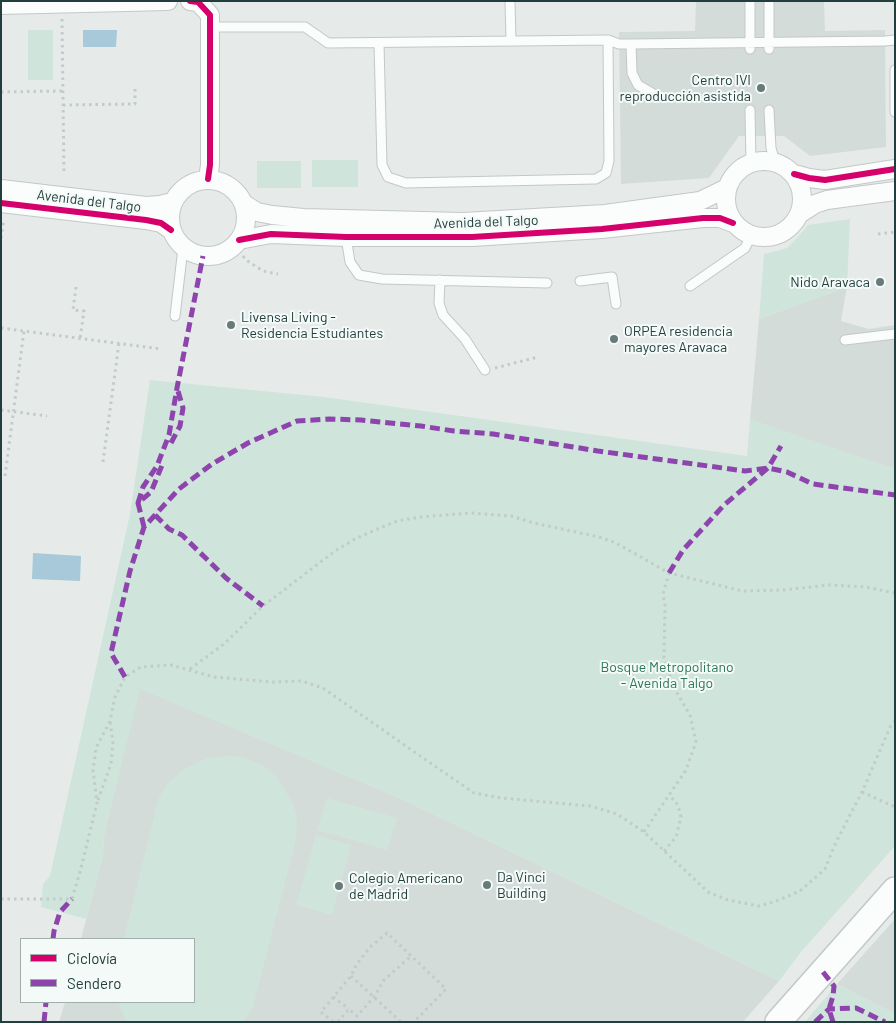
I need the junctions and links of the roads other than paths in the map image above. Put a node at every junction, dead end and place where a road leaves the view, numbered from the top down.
1 (168, 1) edge
2 (510, 1) edge
3 (750, 1) edge
4 (769, 1) edge
5 (21, 3) edge
6 (199, 3) edge
7 (1, 5) edge
8 (210, 27) junction
9 (608, 40) junction
10 (895, 40) edge
11 (511, 41) junction
12 (379, 43) junction
13 (631, 44) junction
14 (750, 46) junction
15 (769, 46) junction
16 (895, 70) edge
17 (655, 95) dead end
18 (750, 110) dead end
19 (769, 110) dead end
20 (895, 112) edge
21 (775, 162) junction
22 (751, 163) junction
23 (895, 169) edge
24 (794, 174) junction
25 (208, 179) junction
26 (727, 188) junction
27 (1, 189) edge
28 (895, 191) edge
29 (172, 202) junction
30 (1, 203) edge
31 (244, 204) junction
32 (800, 213) junction
33 (733, 223) junction
34 (171, 230) junction
35 (751, 236) junction
36 (346, 238) junction
37 (239, 240) junction
38 (184, 248) junction
39 (440, 280) junction
40 (580, 281) dead end
41 (547, 282) dead end
42 (690, 286) dead end
43 (616, 304) dead end
44 (175, 316) dead end
45 (895, 334) edge
46 (846, 340) dead end
47 (485, 370) road end
48 (895, 890) edge
49 (778, 1022) edge

1 - 5 street
2 - 11 lane
3 - 14 lane
4 - 15 lane
5 - 7 street
6 - 8 street
8 - 12 lane
8 - 25 street
9 - 11 lane
9 - 12 lane
9 - 13 lane
10 - 15 lane
11 - 12 lane
13 - 14 lane
13 - 17 lane
14 - 15 lane
16 - 20 lane
18 - 22 lane
19 - 21 lane
21 - 22 street
21 - 24 street
22 - 26 street
23 - 24 street
24 - 32 street
25 - 29 street
25 - 31 street
26 - 31 street, Avenida del Talgo
26 - 33 street
27 - 29 street, Avenida del Talgo
28 - 32 street
29 - 34 street
30 - 34 street, Avenida del Talgo
31 - 37 street
32 - 35 street
33 - 35 street
33 - 36 street, Avenida del Talgo
34 - 38 street
35 - 42 lane
36 - 37 street, Avenida del Talgo
36 - 39 lane
37 - 38 street
38 - 44 lane
39 - 41 lane
39 - 47 lane
40 - 43 lane
45 - 46 lane
48 - 49 main road

